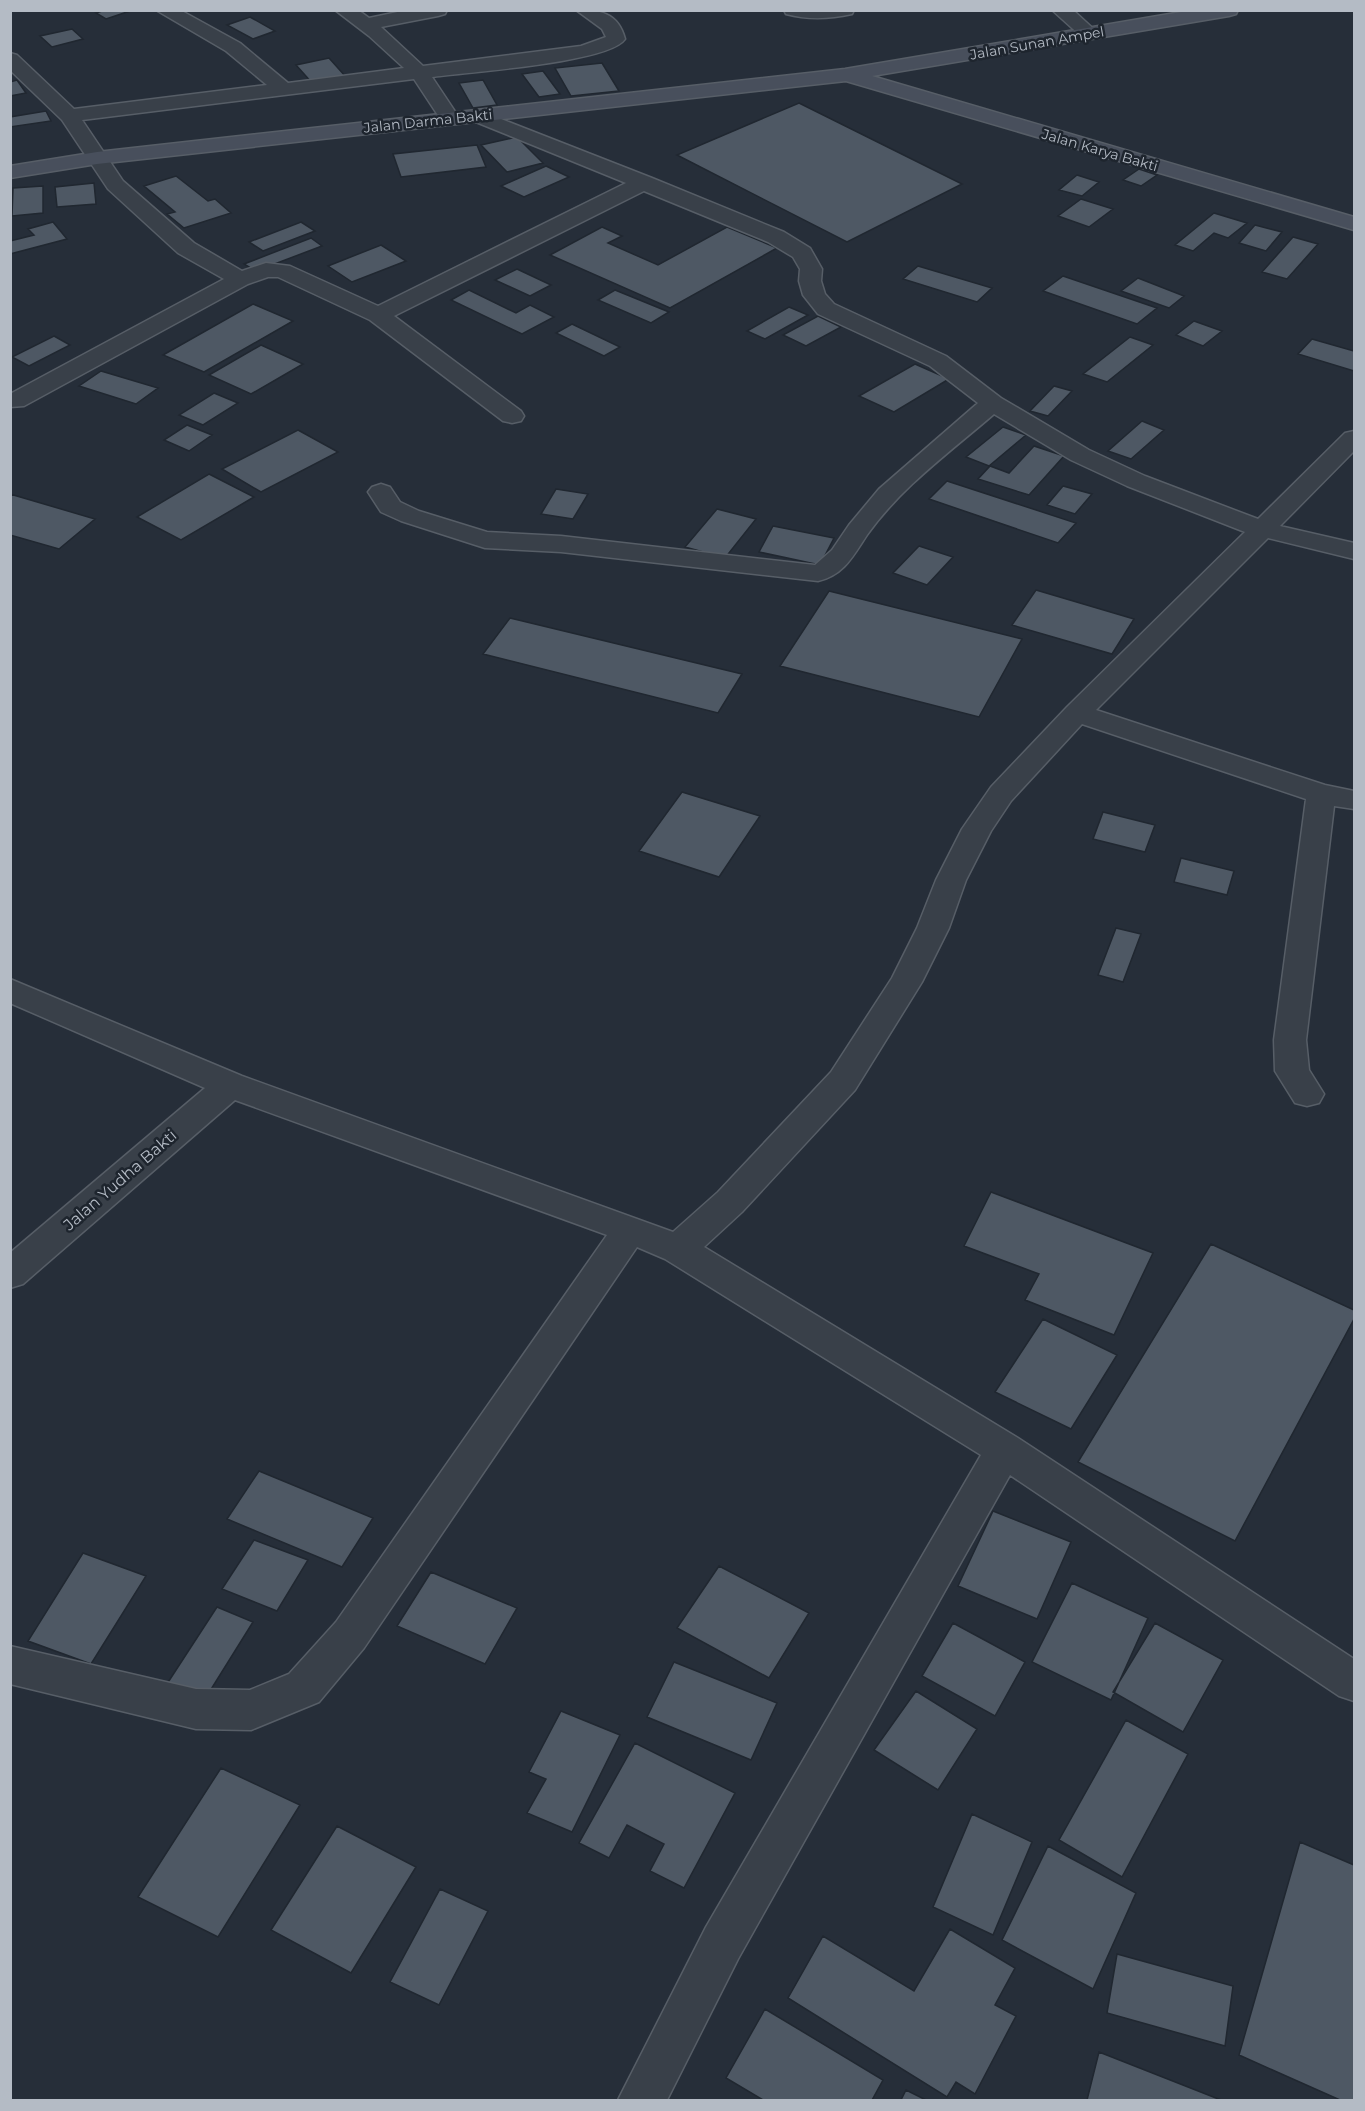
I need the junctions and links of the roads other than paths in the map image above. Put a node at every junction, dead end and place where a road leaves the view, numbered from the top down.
1 (165, 10) edge
2 (344, 10) edge
3 (438, 10) edge
4 (585, 10) edge
5 (793, 10) edge
6 (845, 10) edge
7 (1061, 10) edge
8 (1229, 10) edge
9 (367, 24) junction
10 (1090, 34) junction
11 (12, 61) edge
12 (418, 71) junction
13 (845, 75) junction
14 (282, 88) junction
15 (69, 116) junction
16 (478, 116) junction
17 (450, 118) junction
18 (88, 145) junction
19 (10, 172) edge
20 (645, 182) junction
21 (1354, 224) edge
22 (240, 279) junction
23 (378, 315) junction
24 (12, 401) edge
25 (993, 404) junction
26 (512, 416) dead end
27 (1354, 438) edge
28 (381, 492) dead end
29 (1261, 529) junction
30 (1354, 551) edge
31 (1077, 713) junction
32 (1321, 794) junction
33 (1354, 800) edge
34 (10, 990) edge
35 (230, 1085) junction
36 (1306, 1094) dead end
37 (630, 1229) junction
38 (678, 1249) junction
39 (10, 1275) edge
40 (1004, 1450) junction
41 (10, 1665) edge
42 (1354, 1682) edge
43 (642, 2100) edge

1 - 14 street
2 - 9 street
3 - 9 street
4 - 12 street
5 - 6 street
7 - 10 street
8 - 10 street, Jalan Sunan Ampel
9 - 12 street
10 - 13 street, Jalan Sunan Ampel
11 - 15 street
12 - 14 street
12 - 17 street
13 - 16 street, Jalan Darma Bakti
13 - 21 street, Jalan Karya Bakti
14 - 15 street
15 - 18 street
16 - 17 street, Jalan Darma Bakti
16 - 20 street
17 - 18 street, Jalan Darma Bakti
18 - 19 street, Jalan Darma Bakti
18 - 22 street
20 - 23 street
20 - 25 street
22 - 23 street
22 - 24 street
23 - 26 street
25 - 28 street
25 - 29 street
27 - 29 street
29 - 30 street
29 - 31 street
31 - 32 street
31 - 38 street
32 - 33 street
32 - 36 street
34 - 35 street
35 - 37 street
35 - 39 street, Jalan Yudha Bakti
37 - 38 street
37 - 41 street
38 - 40 street
40 - 42 street
40 - 43 street

